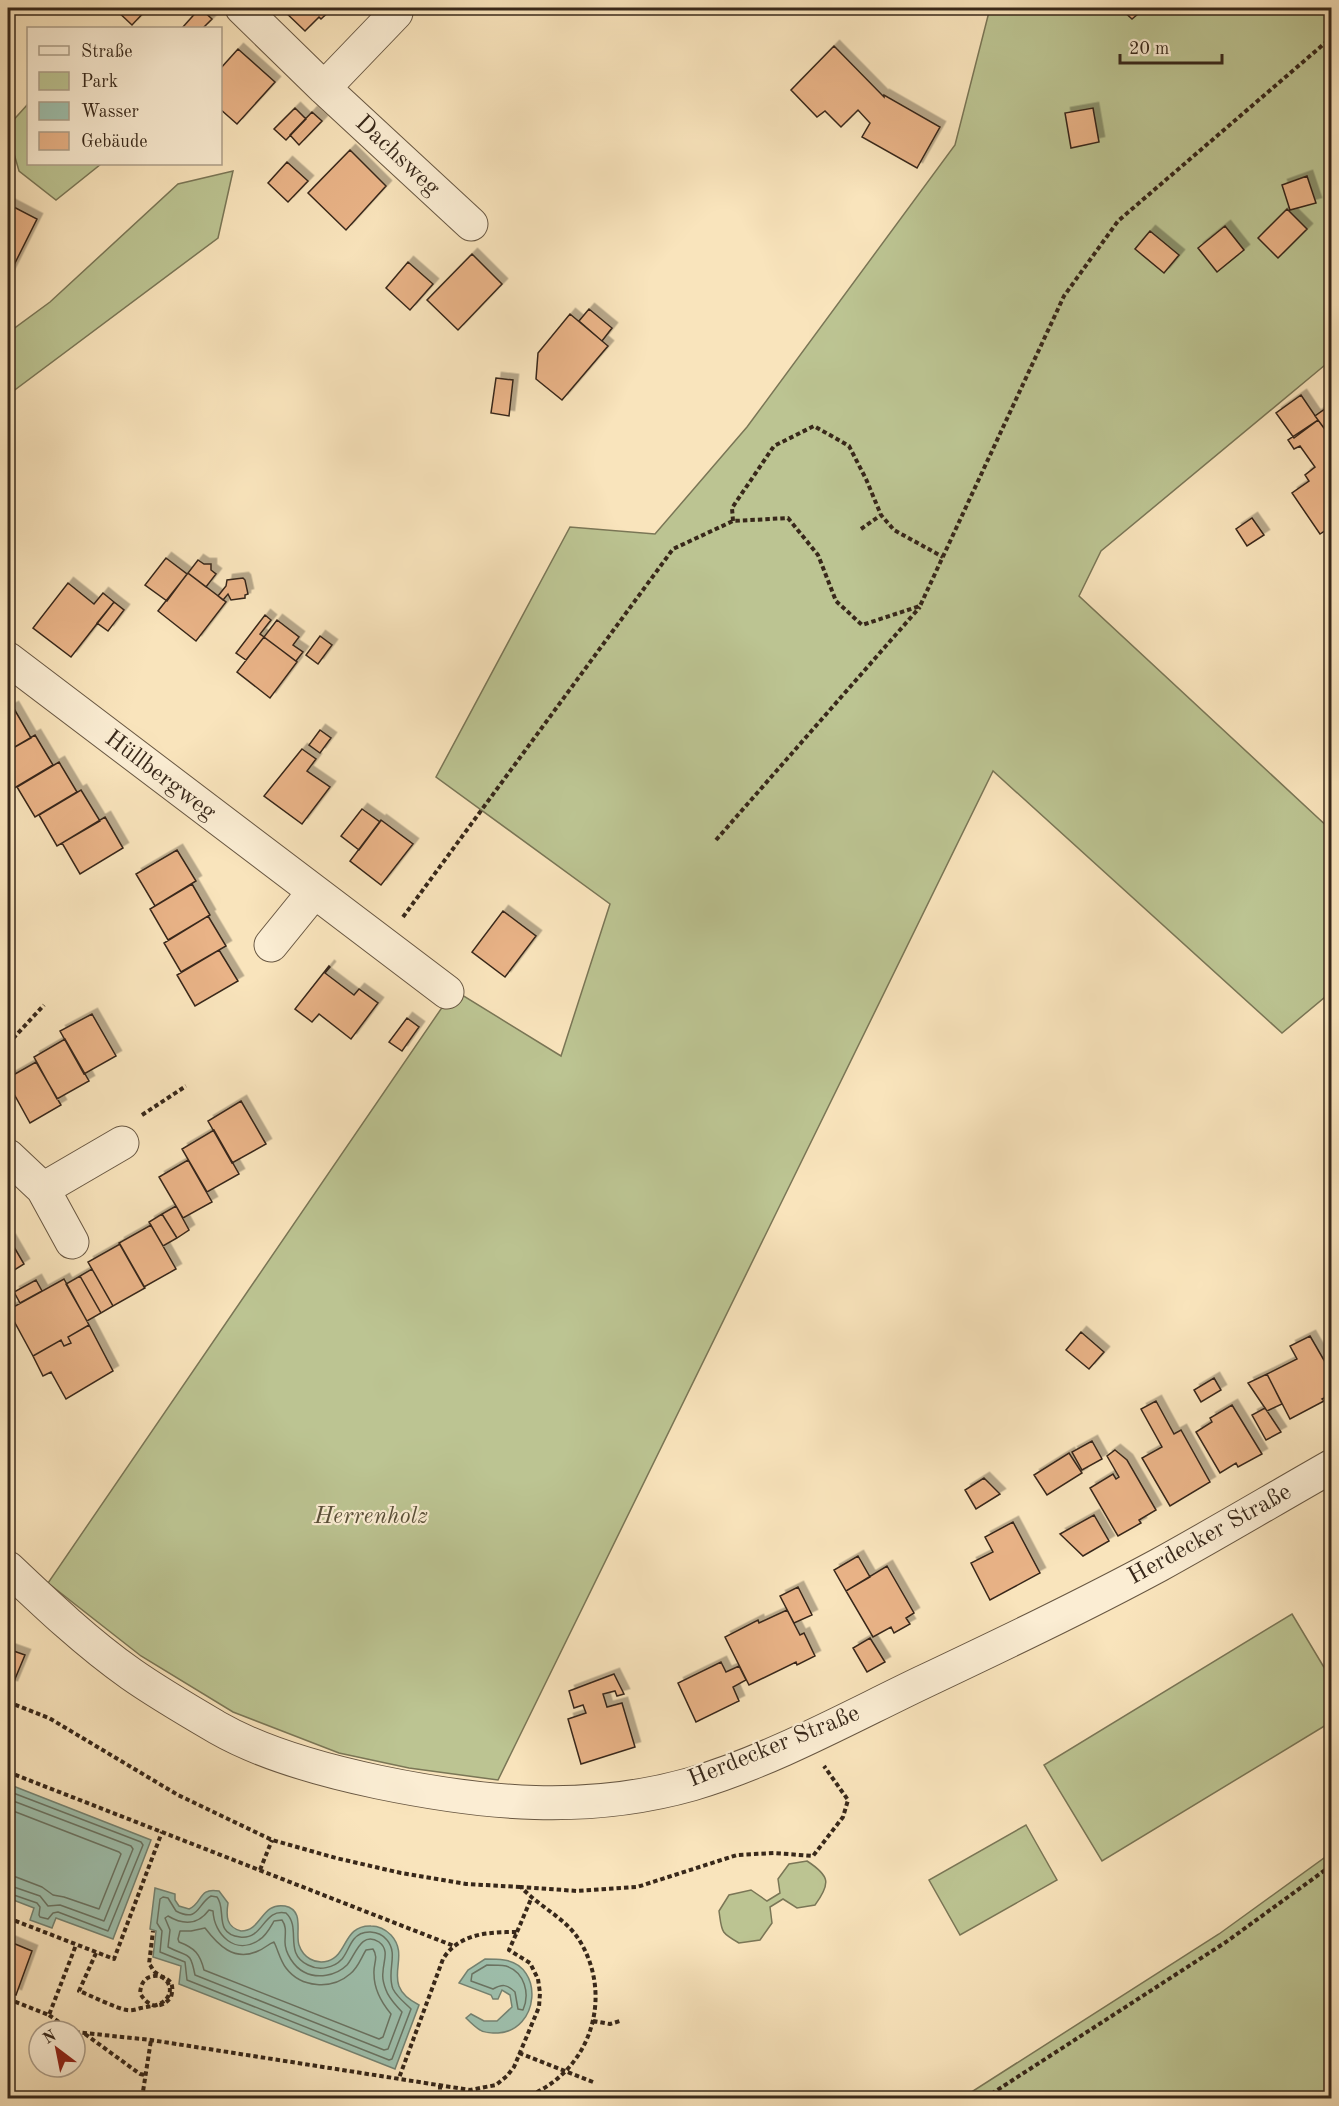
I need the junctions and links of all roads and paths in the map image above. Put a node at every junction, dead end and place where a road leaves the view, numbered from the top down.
1 (242, 8) edge
2 (396, 13) dead end
3 (1332, 37) edge
4 (324, 88) junction
5 (471, 224) dead end
6 (880, 515) junction
7 (733, 521) junction
8 (861, 529) dead end
9 (943, 557) junction
10 (920, 606) junction
11 (8, 659) edge
12 (716, 840) dead end
13 (314, 892) junction
14 (383, 944) junction
15 (271, 945) dead end
16 (447, 992) dead end
17 (44, 1005) dead end
18 (8, 1044) edge
19 (186, 1086) dead end
20 (122, 1143) joint
21 (8, 1156) edge
22 (44, 1189) junction
23 (72, 1242) dead end
24 (1332, 1466) edge
25 (8, 1568) edge
26 (8, 1702) edge
27 (805, 1738) junction
28 (8, 1772) edge
29 (162, 1832) junction
30 (272, 1840) junction
31 (1332, 1865) edge
32 (260, 1870) junction
33 (521, 1887) junction
34 (531, 1899) junction
35 (8, 1918) edge
36 (153, 1931) dead end
37 (517, 1932) junction
38 (76, 1945) junction
39 (454, 1946) junction
40 (96, 1953) junction
41 (8, 1999) edge
42 (50, 2015) junction
43 (56, 2019) edge
44 (593, 2021) junction
45 (620, 2021) dead end
46 (87, 2033) edge
47 (87, 2035) edge
48 (151, 2040) junction
49 (519, 2054) junction
50 (565, 2072) junction
51 (146, 2075) junction
52 (399, 2078) junction
53 (593, 2082) dead end
54 (440, 2085) junction
55 (470, 2090) junction
56 (142, 2098) edge
57 (440, 2098) edge
58 (469, 2098) edge
59 (524, 2098) edge
60 (985, 2098) edge

1 - 4 street, Dachsweg
2 - 4 street
3 - 9 path
4 - 5 street, Dachsweg
6 - 7 path
6 - 8 path
6 - 9 path
7 - 10 path
7 - 14 path
9 - 10 path
10 - 12 path
11 - 13 street, Hüllbergweg
13 - 14 street, Hüllbergweg
13 - 15 street
14 - 16 street, Hüllbergweg
17 - 18 path
19 - 20 path
20 - 22 street
21 - 22 street
22 - 23 street
24 - 27 street, Herdecker Straße
25 - 27 street, Herdecker Straße
26 - 30 path
27 - 33 path
28 - 29 path
29 - 32 path
29 - 40 path
30 - 32 path
30 - 33 path
31 - 60 path
32 - 39 path
33 - 34 path
34 - 37 path
34 - 44 path
35 - 38 path
36 - 40 path
37 - 39 path
37 - 49 path
38 - 40 path
38 - 42 path
39 - 52 path
41 - 42 path
42 - 43 path
44 - 45 path
44 - 50 path
46 - 48 path
47 - 51 path
48 - 51 path
48 - 52 path
49 - 50 path
49 - 55 path
50 - 53 path
50 - 59 path
51 - 56 path
52 - 54 path
54 - 55 path
54 - 57 path
55 - 58 path

